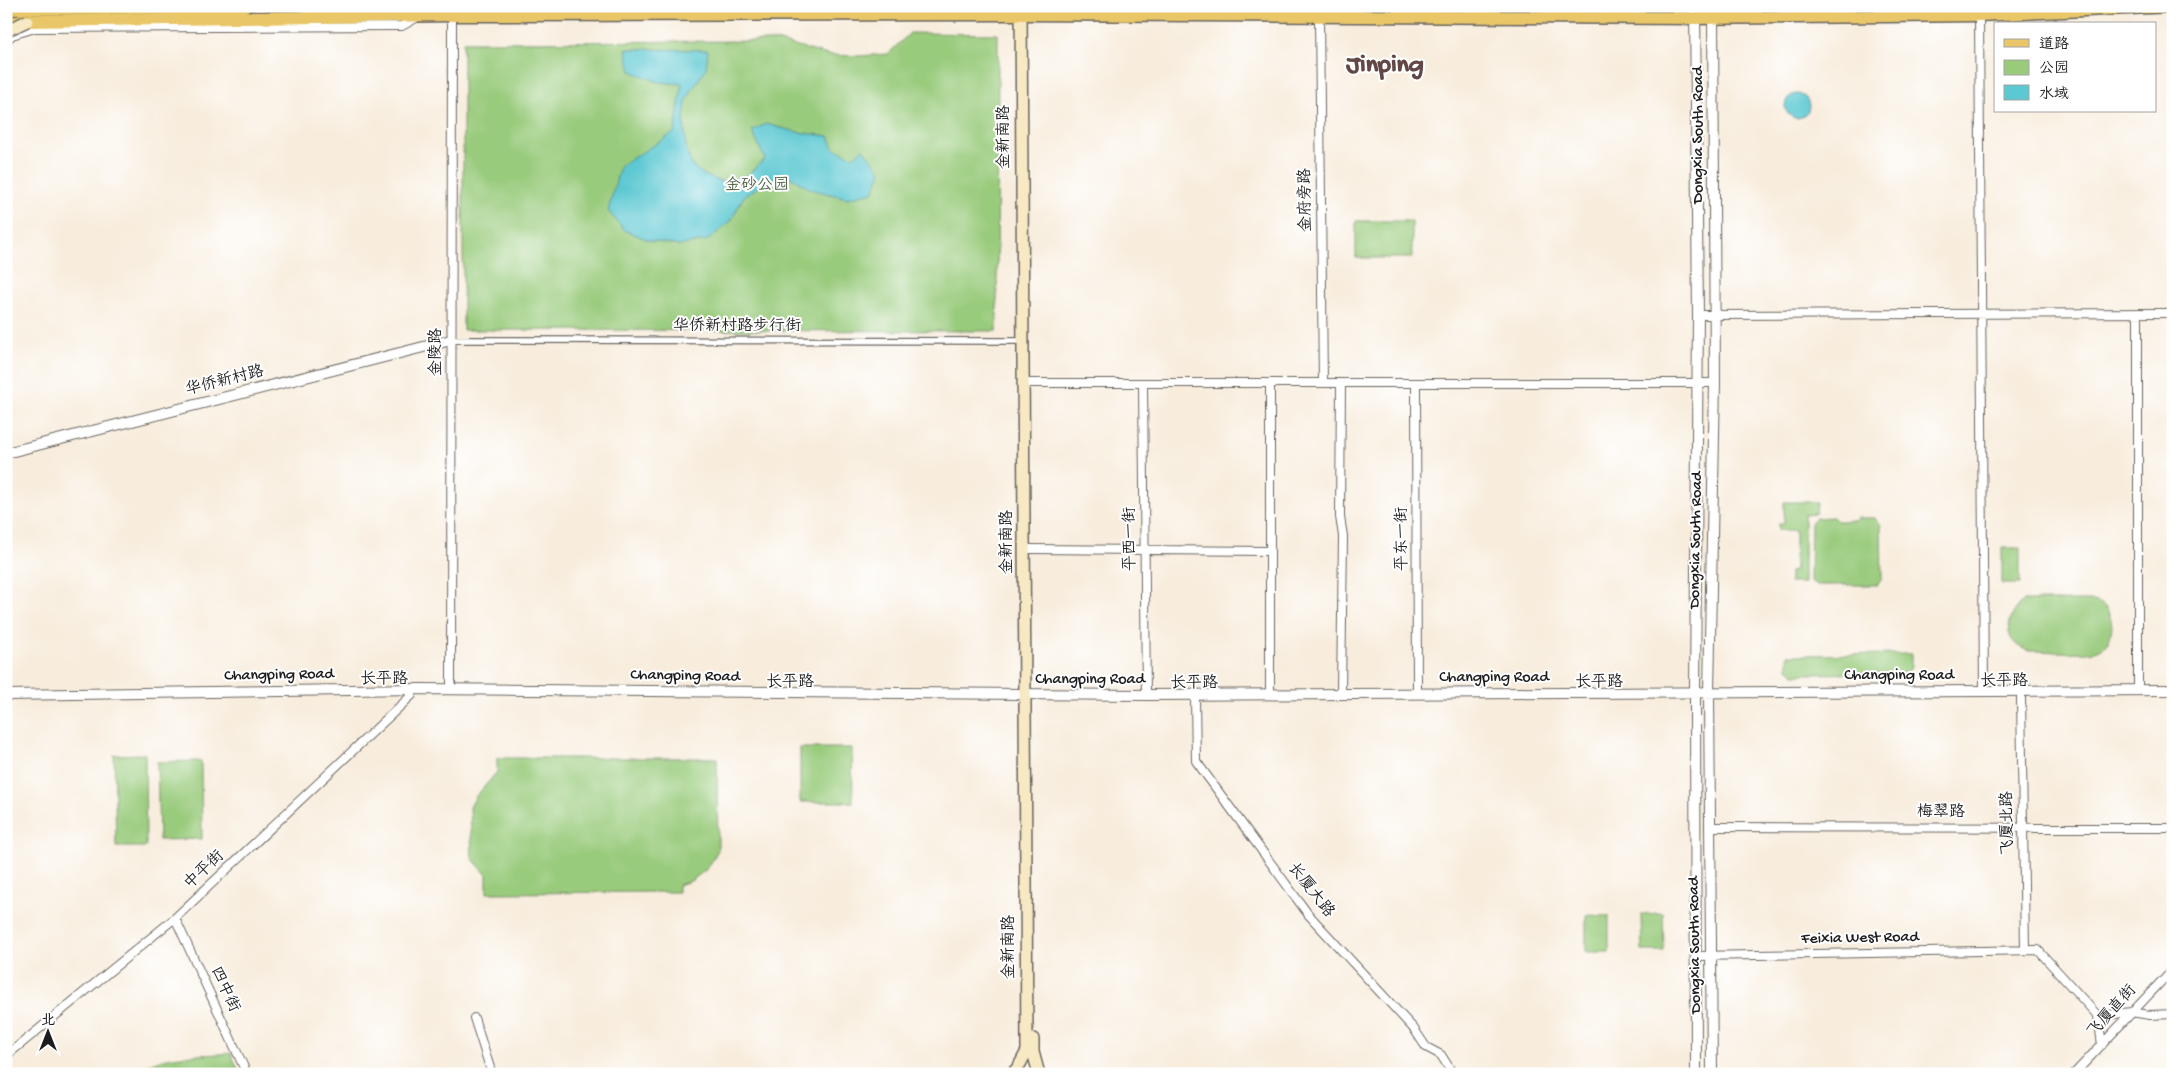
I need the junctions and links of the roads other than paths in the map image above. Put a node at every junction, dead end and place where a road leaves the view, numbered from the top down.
1 (18, 6) edge
2 (246, 6) edge
3 (2173, 6) edge
4 (42, 7) edge
5 (6, 8) edge
6 (1024, 10) edge
7 (1695, 12) edge
8 (1713, 12) edge
9 (233, 13) edge
10 (452, 15) junction
11 (1979, 15) junction
12 (419, 16) junction
13 (1319, 16) junction
14 (6, 23) edge
15 (31, 24) junction
16 (6, 30) edge
17 (6, 41) edge
18 (2138, 313) junction
19 (2173, 313) edge
20 (1980, 314) junction
21 (1698, 315) junction
22 (1714, 315) junction
23 (451, 340) junction
24 (1023, 341) junction
25 (1029, 383) junction
26 (1143, 383) junction
27 (1270, 383) junction
28 (1323, 383) junction
29 (1341, 383) junction
30 (1416, 383) junction
31 (1714, 383) junction
32 (1698, 384) junction
33 (6, 453) edge
34 (1030, 549) junction
35 (1144, 550) junction
36 (1269, 551) junction
37 (451, 690) junction
38 (2138, 690) junction
39 (2173, 690) edge
40 (1984, 691) junction
41 (1270, 694) junction
42 (1341, 694) junction
43 (1417, 694) junction
44 (412, 695) junction
45 (1146, 695) junction
46 (1695, 695) junction
47 (1709, 695) junction
48 (6, 697) edge
49 (1028, 697) junction
50 (2022, 697) junction
51 (2173, 697) edge
52 (1195, 699) junction
53 (1710, 827) junction
54 (2023, 827) junction
55 (2173, 828) edge
56 (175, 918) junction
57 (2024, 949) junction
58 (1696, 956) junction
59 (1711, 956) junction
60 (2173, 969) edge
61 (2131, 1012) junction
62 (2173, 1014) edge
63 (2098, 1016) junction
64 (474, 1018) dead end
65 (2102, 1045) junction
66 (1030, 1051) junction
67 (6, 1056) edge
68 (6, 1063) edge
69 (7, 1074) edge
70 (247, 1074) edge
71 (492, 1074) edge
72 (1012, 1074) edge
73 (1020, 1074) edge
74 (1039, 1074) edge
75 (1044, 1074) edge
76 (1453, 1074) edge
77 (1696, 1074) edge
78 (1712, 1074) edge
79 (2074, 1074) edge

1 - 5 street
2 - 9 main road
3 - 11 main road
4 - 5 main road
4 - 9 main road
6 - 10 main road
6 - 13 main road
6 - 24 main road, 金新南路
6 - 25 main road, 金新南路
7 - 8 main road
7 - 13 main road
7 - 21 street, Dongxia South Road
8 - 11 main road
8 - 22 street, Dongxia South Road
9 - 12 main road
9 - 15 main road
10 - 12 main road
10 - 23 street, 金陵路
11 - 20 street
12 - 15 street
13 - 28 street, 金府旁路
14 - 15 main road, bridge
15 - 16 main road, bridge
15 - 17 street
18 - 19 street
18 - 20 street
18 - 38 street
20 - 22 street
20 - 40 street
21 - 22 street
21 - 32 street, Dongxia South Road
22 - 31 street, Dongxia South Road
23 - 24 street, 华侨新村路步行街
23 - 33 street, 华侨新村路
23 - 37 street, 金陵路
24 - 49 main road, 金新南路
25 - 26 street
25 - 34 main road, 金新南路
26 - 27 street
26 - 35 street, 平西一街
27 - 28 street
27 - 36 street
28 - 29 street
29 - 30 street
29 - 42 street
30 - 32 street
30 - 43 street, 平东一街
31 - 32 street
31 - 47 street, Dongxia South Road
32 - 46 street, Dongxia South Road
34 - 35 street
34 - 49 main road, 金新南路
35 - 36 street
35 - 45 street, 平西一街
36 - 41 street
37 - 48 street, Changping Road
37 - 49 street, Changping Road
38 - 39 street, Changping Road
38 - 40 street, Changping Road
40 - 47 street, Changping Road
41 - 42 street, Changping Road
41 - 45 street, Changping Road
42 - 43 street, Changping Road
43 - 46 street, Changping Road
44 - 48 street, 长平路
44 - 49 street, 长平路
44 - 56 street, 中平街
45 - 49 street, Changping Road
46 - 47 street, 长平路
46 - 52 street, 长平路
46 - 58 street, Dongxia South Road
47 - 50 street, 长平路
47 - 53 street, Dongxia South Road
49 - 52 street, 长平路
49 - 66 main road, 金新南路
50 - 51 street, 长平路
50 - 54 street, 飞厦北路
52 - 76 street, 长厦大路
53 - 54 street, 梅翠路
53 - 59 street, Dongxia South Road
54 - 55 street, 梅翠路
54 - 57 street, 飞厦北路
56 - 67 street, 中平街
56 - 70 street, 四中街
57 - 59 street, Feixia West Road
57 - 63 street
58 - 59 street, Feixia West Road
58 - 77 street, Dongxia South Road
59 - 78 street, Dongxia South Road
60 - 61 street, 飞厦直街
61 - 62 street
61 - 63 street
61 - 65 street, 飞厦直街
63 - 65 street
64 - 71 street
65 - 79 street, 飞厦直街
66 - 72 main road
66 - 73 main road
66 - 74 main road, 金新南路
66 - 75 main road
68 - 69 street

